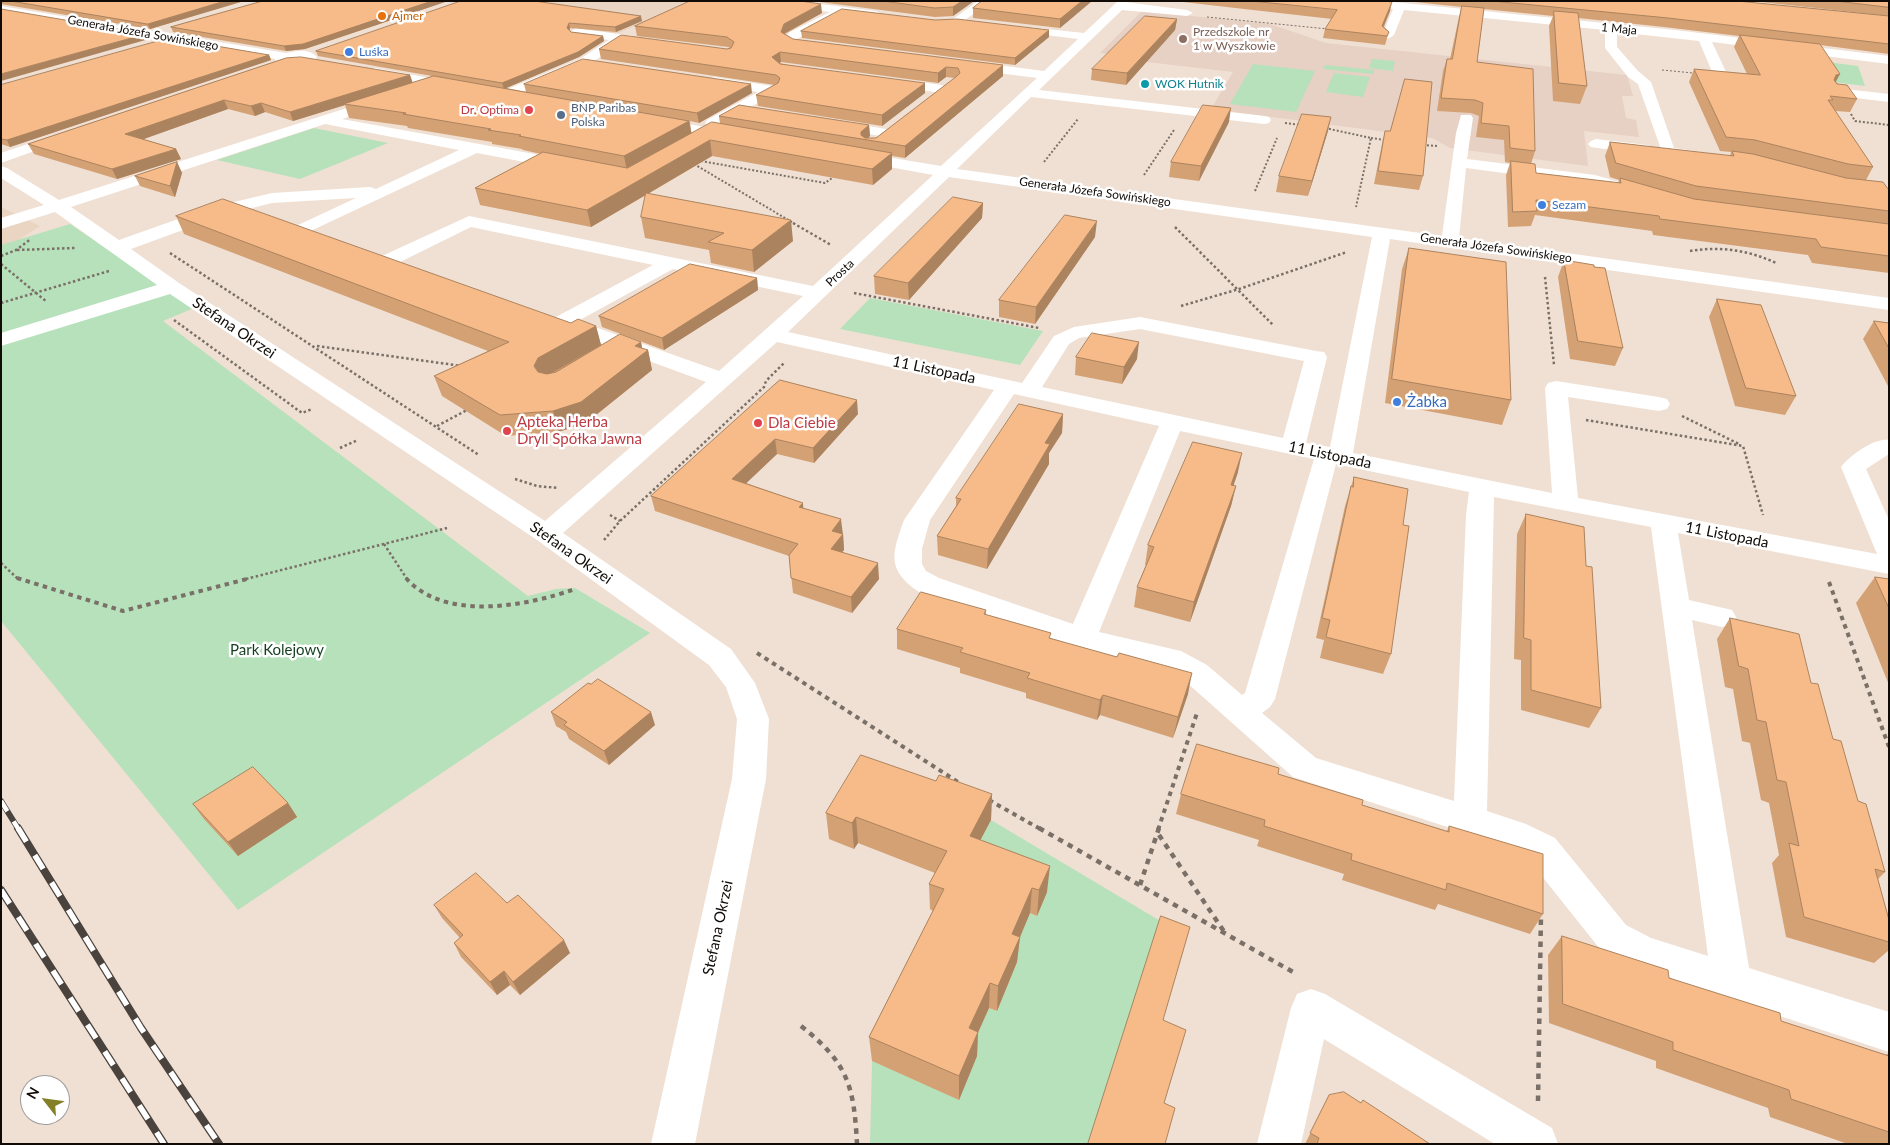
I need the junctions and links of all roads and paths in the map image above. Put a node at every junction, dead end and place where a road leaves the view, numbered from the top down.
1 (766, 1) edge
2 (986, 1) edge
3 (1348, 1) edge
4 (1123, 4) edge
5 (1421, 6) edge
6 (1399, 8) junction
7 (1, 9) edge
8 (841, 10) junction
9 (1153, 13) junction
10 (1187, 13) dead end
11 (888, 16) edge
12 (942, 21) edge
13 (957, 21) junction
14 (974, 23) edge
15 (999, 26) edge
16 (1611, 28) junction
17 (1329, 29) edge
18 (634, 30) edge
19 (576, 32) edge
20 (1388, 35) edge
21 (1088, 37) junction
22 (619, 38) junction
23 (1704, 38) junction
24 (646, 42) edge
25 (837, 49) edge
26 (285, 59) junction
27 (584, 62) junction
28 (1887, 63) edge
29 (327, 64) edge
30 (608, 65) edge
31 (268, 68) edge
32 (1656, 69) dead end
33 (363, 70) edge
34 (1694, 73) edge
35 (1720, 74) edge
36 (1048, 75) junction
37 (950, 78) junction
38 (704, 79) edge
39 (876, 80) edge
40 (437, 84) junction
41 (467, 89) edge
42 (485, 92) edge
43 (1836, 92) edge
44 (1028, 93) junction
45 (503, 96) junction
46 (1889, 98) edge
47 (928, 100) edge
48 (530, 101) edge
49 (1092, 102) junction
50 (738, 109) junction
51 (758, 112) edge
52 (1187, 112) junction
53 (1466, 118) edge
54 (325, 120) junction
55 (642, 120) edge
56 (1264, 120) dead end
57 (817, 122) edge
58 (900, 122) edge
59 (1283, 123) dead end
60 (1308, 126) edge
61 (1324, 128) edge
62 (77, 131) edge
63 (705, 131) junction
64 (1280, 131) dead end
65 (886, 133) junction
66 (749, 138) edge
67 (1371, 138) junction
68 (1389, 140) edge
69 (1418, 144) edge
70 (1596, 144) dead end
71 (476, 148) junction
72 (674, 152) joint
73 (1668, 152) junction
74 (520, 156) junction
75 (1460, 157) junction
76 (1, 158) edge
77 (1721, 158) edge
78 (701, 161) junction
79 (445, 162) junction
80 (1044, 162) dead end
81 (583, 169) edge
82 (946, 172) junction
83 (837, 175) edge
84 (1144, 176) dead end
85 (14, 185) edge
86 (1255, 191) dead end
87 (382, 192) junction
88 (1649, 196) edge
89 (240, 206) junction
90 (58, 207) junction
91 (1356, 209) dead end
92 (267, 216) edge
93 (286, 222) edge
94 (1171, 223) dead end
95 (1, 224) edge
96 (304, 229) junction
97 (1382, 232) junction
98 (146, 237) junction
99 (32, 238) dead end
100 (329, 238) edge
101 (1450, 242) junction
102 (71, 243) dead end
103 (831, 246) dead end
104 (16, 250) junction
105 (1347, 252) dead end
106 (1, 256) edge
107 (110, 261) junction
108 (672, 262) junction
109 (416, 270) edge
110 (1544, 272) dead end
111 (172, 287) junction
112 (1239, 289) junction
113 (818, 293) junction
114 (853, 293) dead end
115 (1, 303) edge
116 (118, 303) junction
117 (1889, 304) edge
118 (1177, 307) dead end
119 (169, 317) dead end
120 (1042, 328) dead end
121 (773, 335) junction
122 (1, 340) edge
123 (622, 344) junction
124 (314, 346) junction
125 (1280, 350) junction
126 (599, 358) edge
127 (462, 366) edge
128 (775, 371) dead end
129 (722, 380) junction
130 (1018, 388) junction
131 (1556, 388) junction
132 (1660, 404) joint
133 (315, 408) dead end
134 (470, 408) edge
135 (1558, 415) junction
136 (1172, 422) junction
137 (437, 426) junction
138 (352, 434) dead end
139 (360, 439) dead end
140 (1743, 446) junction
141 (1293, 447) junction
142 (1889, 447) edge
143 (1334, 455) junction
144 (484, 458) dead end
145 (514, 479) dead end
146 (1482, 487) junction
147 (558, 488) dead end
148 (1566, 504) junction
149 (1763, 516) dead end
150 (620, 521) dead end
151 (1663, 522) junction
152 (448, 528) dead end
153 (546, 534) junction
154 (384, 544) junction
155 (1889, 551) edge
156 (1, 563) edge
157 (1889, 565) edge
158 (602, 574) junction
159 (1829, 582) dead end
160 (1676, 607) junction
161 (1722, 617) dead end
162 (1082, 638) junction
163 (753, 650) dead end
164 (1206, 683) junction
165 (1240, 712) junction
166 (1889, 747) edge
167 (967, 788) edge
168 (984, 798) edge
169 (1470, 820) junction
170 (1158, 834) junction
171 (1140, 886) junction
172 (1542, 908) edge
173 (1225, 934) junction
174 (1731, 981) junction
175 (1311, 1008) junction
176 (801, 1026) dead end
177 (1889, 1032) edge
178 (1537, 1124) edge
179 (673, 1144) edge
180 (857, 1144) edge
181 (1279, 1144) edge

1 - 8 street
2 - 13 street
3 - 6 street, 1 Maja
4 - 9 street
4 - 21 street, Prosta
5 - 6 street, 1 Maja
5 - 16 street, 1 Maja
6 - 20 street
7 - 26 street, Generała Józefa Sowińskiego
8 - 11 street
8 - 25 street
9 - 10 street
9 - 17 path
12 - 13 street
13 - 14 street
15 - 21 street
16 - 23 street, 1 Maja
16 - 73 street
18 - 22 street
19 - 22 street
21 - 36 street, Prosta
22 - 24 street
22 - 27 street
23 - 28 street, 1 Maja
23 - 35 street
26 - 29 street
26 - 31 street
27 - 30 street
27 - 45 street
32 - 34 path
33 - 40 street
36 - 37 street
36 - 44 street, Prosta
37 - 39 street
37 - 47 street
38 - 50 street
40 - 41 street
40 - 54 street
42 - 45 street
43 - 46 street
44 - 49 street
44 - 82 street, Prosta
45 - 48 street
49 - 52 street
49 - 80 path
50 - 51 street
50 - 63 street
52 - 56 street
52 - 84 path
53 - 75 street
54 - 71 street
54 - 90 street
55 - 63 street
57 - 65 street
58 - 65 street
59 - 60 path
61 - 67 path
62 - 76 street
63 - 66 street
63 - 72 street
64 - 86 path
65 - 82 street, Generała Józefa Sowińskiego
67 - 68 path
67 - 91 path
69 - 75 path
70 - 73 street
71 - 74 street
71 - 79 street
72 - 78 path
73 - 77 street
74 - 79 street
74 - 81 street
75 - 88 street
75 - 101 street
78 - 83 path
78 - 103 path
79 - 87 street
82 - 97 street, Generała Józefa Sowińskiego
82 - 113 street, Prosta
85 - 90 street, Stefana Okrzei
87 - 89 street
87 - 96 street
89 - 92 street
89 - 98 street
90 - 95 street
90 - 107 street, Stefana Okrzei
93 - 96 street
94 - 112 path
96 - 100 street
97 - 101 street, Generała Józefa Sowińskiego
97 - 143 street
98 - 107 street
98 - 124 path
99 - 104 path
101 - 117 street, Generała Józefa Sowińskiego
102 - 104 path
104 - 106 path
105 - 112 path
107 - 111 street, Stefana Okrzei
107 - 115 path
107 - 116 path
108 - 109 street
108 - 113 street
108 - 123 street
110 - 131 path
111 - 116 street
111 - 153 street, Stefana Okrzei
112 - 118 path
112 - 125 path
113 - 121 street, Prosta
114 - 120 path
116 - 122 street
119 - 133 path
121 - 129 street, Prosta
121 - 130 street, 11 Listopada
123 - 126 street
123 - 129 street
124 - 127 path
124 - 137 path
125 - 130 street
125 - 141 street
128 - 150 path
129 - 153 street, Prosta
130 - 136 street, 11 Listopada
130 - 162 street
131 - 132 street
131 - 135 street
132 - 140 path
134 - 137 path
135 - 140 path
135 - 148 street
136 - 141 street, 11 Listopada
136 - 162 street
137 - 144 path
138 - 139 path
140 - 149 path
141 - 143 street, 11 Listopada
142 - 155 street
143 - 146 street, 11 Listopada
143 - 165 street
145 - 147 path
146 - 148 street, 11 Listopada
146 - 169 street
148 - 151 street, 11 Listopada
151 - 157 street, 11 Listopada
151 - 160 street
152 - 154 path
153 - 158 street, Stefana Okrzei
154 - 156 path
154 - 158 path
158 - 179 street, Stefana Okrzei
159 - 166 path
160 - 161 street
160 - 174 street
162 - 164 street
163 - 167 path
164 - 165 street
164 - 170 path
165 - 169 street
168 - 171 path
169 - 174 street
170 - 171 path
170 - 173 path
171 - 173 path
172 - 178 path
173 - 175 path
174 - 177 street
175 - 178 street
175 - 181 street
176 - 180 path

